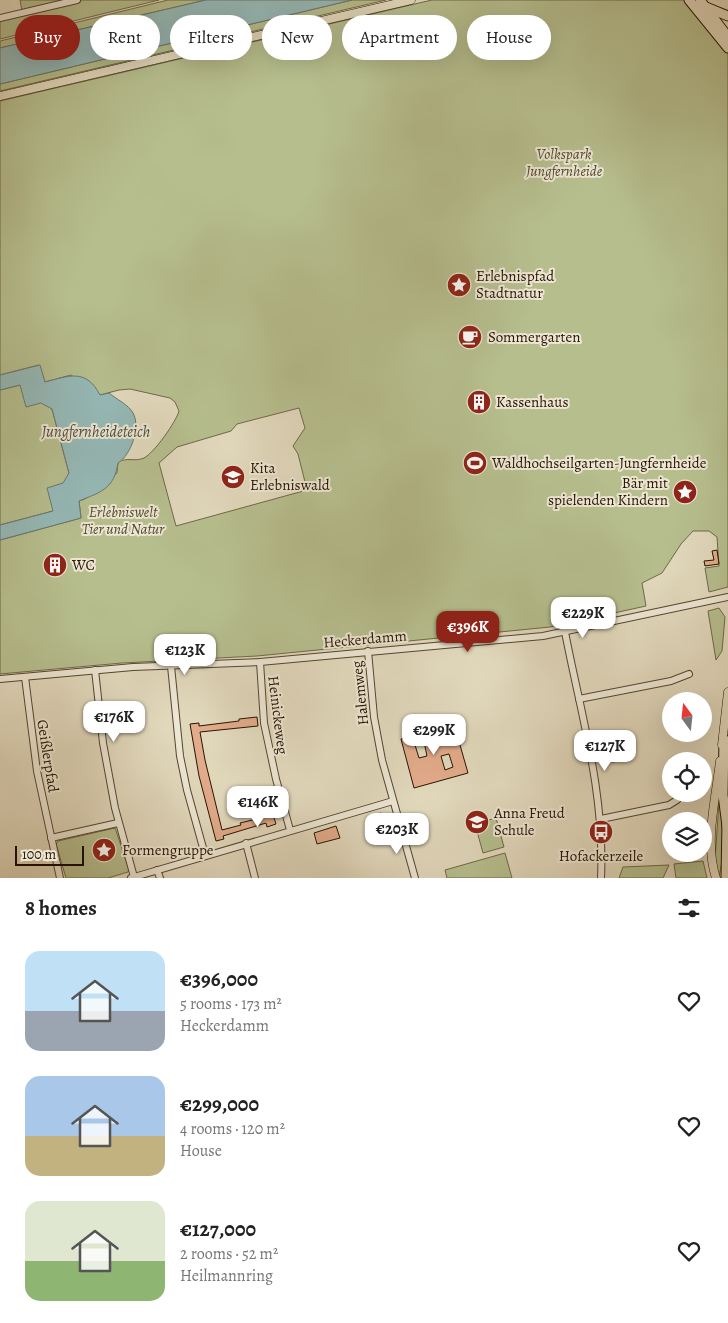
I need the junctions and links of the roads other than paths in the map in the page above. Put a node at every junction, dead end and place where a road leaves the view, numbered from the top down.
1 (77, 0) edge
2 (411, 0) edge
3 (689, 0) edge
4 (703, 4) edge
5 (728, 16) edge
6 (0, 18) edge
7 (728, 37) edge
8 (728, 48) edge
9 (0, 96) edge
10 (728, 597) edge
11 (565, 632) junction
12 (368, 651) junction
13 (260, 662) junction
14 (171, 666) junction
15 (95, 670) junction
16 (689, 674) dead end
17 (25, 677) junction
18 (0, 679) edge
19 (728, 692) edge
20 (579, 699) junction
21 (724, 738) junction
22 (393, 801) junction
23 (674, 802) edge
24 (601, 819) junction
25 (727, 822) edge
26 (118, 823) junction
27 (290, 830) junction
28 (51, 838) junction
29 (246, 843) junction
30 (204, 855) junction
31 (157, 870) junction
32 (726, 870) edge
33 (133, 877) edge
34 (60, 878) edge
35 (160, 878) edge
36 (255, 878) edge
37 (415, 878) edge
38 (601, 878) edge
39 (716, 878) edge

1 - 6 street
2 - 9 main road
3 - 8 highway
4 - 5 highway
4 - 7 highway
10 - 11 street, Heckerdamm
11 - 12 street, Heckerdamm
11 - 20 street
12 - 13 street, Heckerdamm
12 - 22 street, Halemweg
13 - 14 street, Heckerdamm
13 - 27 street, Heinickeweg
14 - 15 street, Heckerdamm
14 - 30 street
15 - 17 street, Heckerdamm
15 - 26 street
16 - 20 street
17 - 18 street, Heckerdamm
17 - 28 street, Geißlerpfad
19 - 21 main road
20 - 24 street
21 - 25 highway
21 - 39 main road
22 - 27 street
22 - 37 street, Halemweg
23 - 24 street
24 - 38 street
25 - 32 highway
26 - 28 street
26 - 33 street
27 - 29 street
28 - 34 street, Geißlerpfad
29 - 30 street
29 - 36 street
30 - 31 street
31 - 33 street
31 - 35 street

